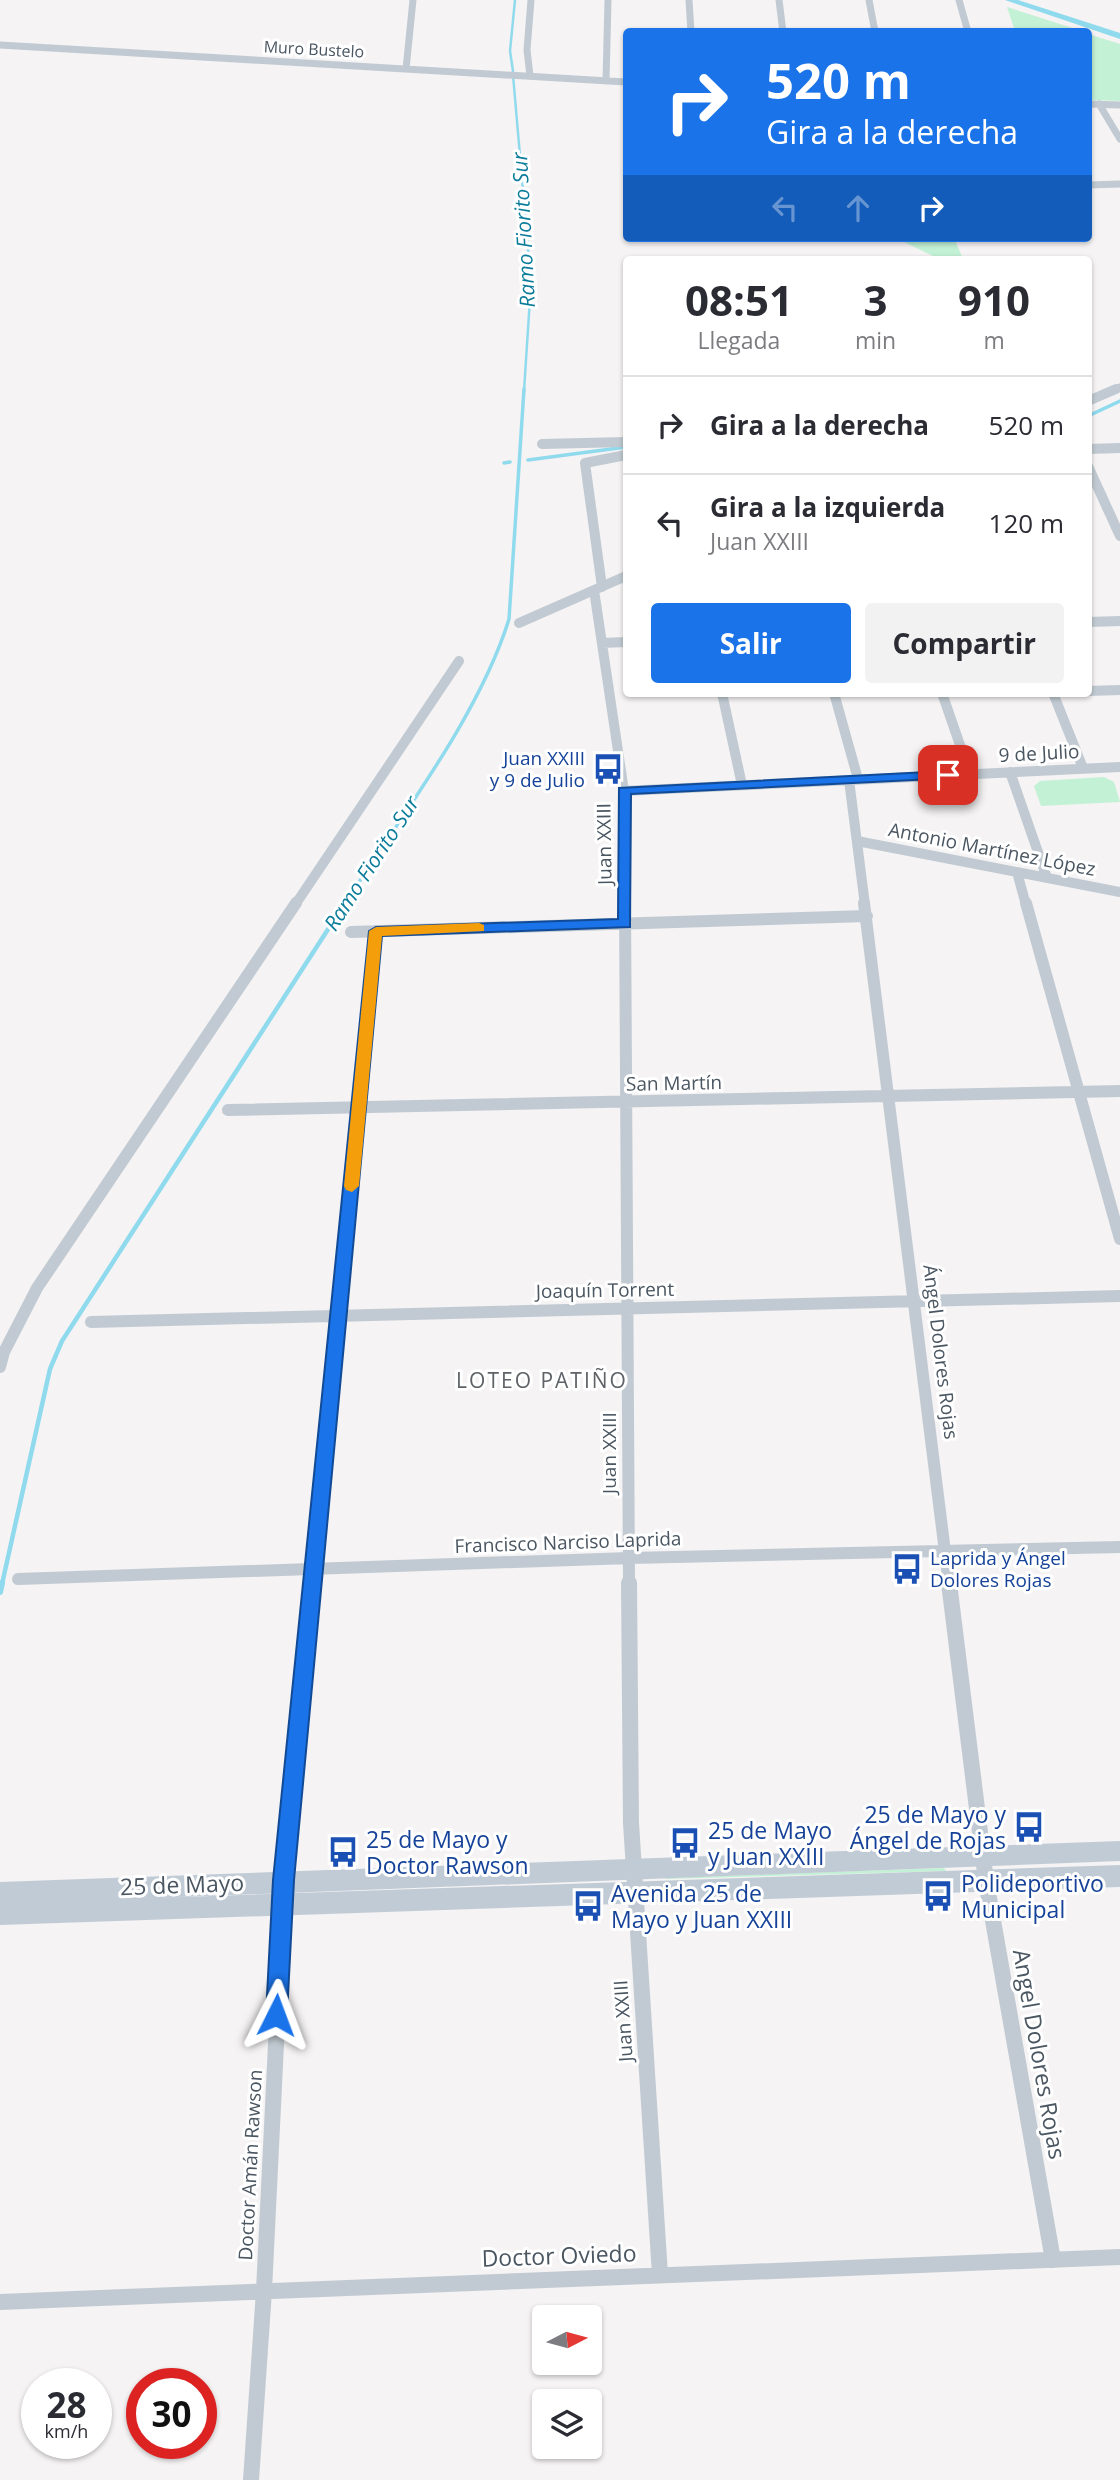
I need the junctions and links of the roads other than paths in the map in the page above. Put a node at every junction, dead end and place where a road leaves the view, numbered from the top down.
1 (413, 0) edge
2 (531, 0) edge
3 (608, 0) edge
4 (689, 0) edge
5 (779, 0) edge
6 (869, 0) edge
7 (960, 0) edge
8 (691, 28) edge
9 (782, 28) edge
10 (874, 28) edge
11 (967, 28) edge
12 (0, 45) edge
13 (406, 69) junction
14 (530, 76) junction
15 (606, 81) junction
16 (623, 82) edge
17 (1092, 104) edge
18 (1099, 104) junction
19 (1120, 104) edge
20 (1120, 139) edge
21 (1120, 184) edge
22 (1092, 185) edge
23 (1120, 387) edge
24 (1092, 399) edge
25 (623, 442) edge
26 (542, 444) dead end
27 (1120, 448) edge
28 (1092, 449) edge
29 (623, 456) edge
30 (1092, 475) edge
31 (1120, 536) edge
32 (623, 577) edge
33 (598, 589) junction
34 (1120, 621) edge
35 (1092, 622) edge
36 (519, 623) dead end
37 (623, 642) edge
38 (601, 643) junction
39 (459, 661) dead end
40 (1120, 690) edge
41 (1092, 691) edge
42 (723, 697) edge
43 (835, 697) edge
44 (943, 697) edge
45 (1056, 697) edge
46 (1120, 767) edge
47 (1083, 768) junction
48 (1010, 772) junction
49 (970, 774) junction
50 (853, 779) junction
51 (742, 785) junction
52 (624, 790) junction
53 (858, 847) junction
54 (1017, 872) junction
55 (1047, 878) junction
56 (1120, 892) edge
57 (867, 916) junction
58 (625, 924) junction
59 (376, 931) junction
60 (351, 932) dead end
61 (1120, 1091) edge
62 (1079, 1092) junction
63 (889, 1096) junction
64 (628, 1101) junction
65 (359, 1107) junction
66 (228, 1110) dead end
67 (1120, 1239) edge
68 (1120, 1296) edge
69 (915, 1301) junction
70 (629, 1308) junction
71 (339, 1316) junction
72 (91, 1322) dead end
73 (0, 1367) edge
74 (1120, 1547) edge
75 (947, 1552) junction
76 (630, 1558) junction
77 (315, 1570) junction
78 (18, 1579) dead end
79 (1120, 1852) edge
80 (983, 1856) junction
81 (634, 1868) junction
82 (1120, 1876) edge
83 (284, 1880) junction
84 (986, 1881) junction
85 (0, 1893) edge
86 (636, 1893) junction
87 (282, 1905) junction
88 (0, 1914) edge
89 (1120, 2257) edge
90 (1053, 2260) junction
91 (660, 2275) junction
92 (264, 2291) junction
93 (0, 2302) edge
94 (251, 2480) edge

1 - 13 street
2 - 14 street
3 - 15 street
4 - 8 street
5 - 9 street
6 - 10 street
7 - 11 street
12 - 13 street, Muro Bustelo
13 - 14 street, Muro Bustelo
14 - 15 street, Muro Bustelo
15 - 16 street, Muro Bustelo
17 - 18 street
18 - 19 street
18 - 20 street
21 - 22 street
23 - 24 street
25 - 26 street
27 - 28 street
29 - 33 street, Juan XXIII
30 - 31 street
32 - 33 street
33 - 36 street
33 - 38 street, Juan XXIII
34 - 35 street
37 - 38 street
38 - 52 street, Juan XXIII
39 - 73 street
40 - 41 street
42 - 51 street
43 - 50 street
44 - 49 street
45 - 47 street
46 - 47 street, 9 de Julio
47 - 48 street, 9 de Julio
48 - 49 street, 9 de Julio
48 - 55 street
49 - 50 street, 9 de Julio
50 - 51 street, 9 de Julio
50 - 53 street
51 - 52 street, 9 de Julio
52 - 58 street, Juan XXIII
53 - 54 street, Antonio Martínez López
53 - 57 street, Ángel Dolores Rojas
54 - 55 street, Antonio Martínez López
54 - 62 street
55 - 56 street, Antonio Martínez López
57 - 58 street
57 - 63 street, Ángel Dolores Rojas
58 - 59 street
58 - 64 street, Juan XXIII
59 - 60 street
59 - 65 street, Doctor Amán Rawson
61 - 62 street, San Martín
62 - 63 street, San Martín
62 - 67 street
63 - 64 street, San Martín
63 - 69 street, Ángel Dolores Rojas
64 - 65 street, San Martín
64 - 70 street, Juan XXIII
65 - 66 street, San Martín
65 - 71 street, Doctor Amán Rawson
68 - 69 street, Joaquín Torrent
69 - 70 street, Joaquín Torrent
69 - 75 street, Ángel Dolores Rojas
70 - 71 street, Joaquín Torrent
70 - 76 street, Juan XXIII
71 - 72 street, Joaquín Torrent
71 - 77 street, Doctor Amán Rawson
74 - 75 street, Francisco Narciso Laprida
75 - 76 street, Francisco Narciso Laprida
75 - 80 street, Ángel Dolores Rojas
76 - 77 street, Francisco Narciso Laprida
76 - 81 street, Juan XXIII
77 - 78 street, Francisco Narciso Laprida
77 - 83 street, Doctor Amán Rawson
79 - 80 street, 25 de Mayo
80 - 81 street, 25 de Mayo
80 - 84 street, Angel Dolores Rojas
81 - 83 street, 25 de Mayo
81 - 86 street, Juan XXIII
82 - 84 street, 25 de Mayo
83 - 85 street, 25 de Mayo
83 - 87 street, Doctor Amán Rawson
84 - 86 street, 25 de Mayo
84 - 90 street, Angel Dolores Rojas
86 - 87 street, 25 de Mayo
86 - 91 street, Juan XXIII
87 - 88 street, 25 de Mayo
87 - 92 street, Doctor Amán Rawson
89 - 90 street, Doctor Oviedo
90 - 91 street, Doctor Oviedo
91 - 92 street, Doctor Oviedo
92 - 93 street, Doctor Oviedo
92 - 94 street, Doctor Amán Rawson

